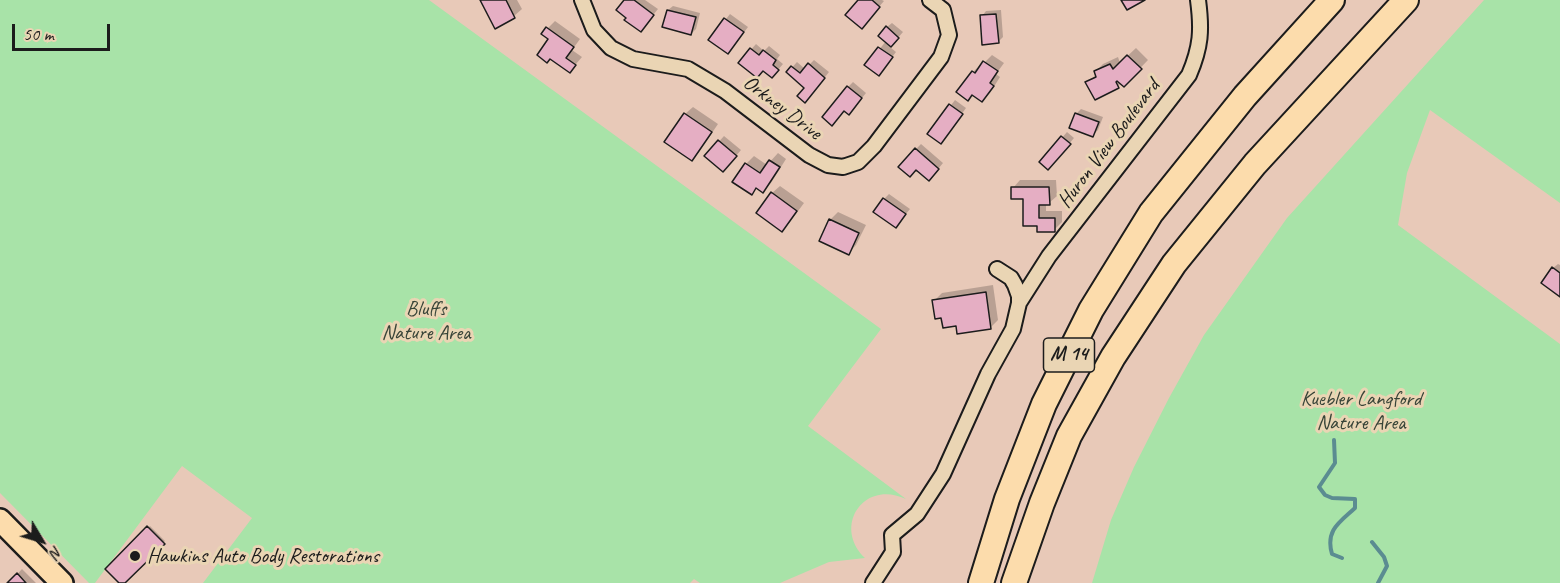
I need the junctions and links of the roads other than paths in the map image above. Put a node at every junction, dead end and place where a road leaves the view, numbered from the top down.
1 (582, 0) edge
2 (930, 0) edge
3 (1198, 0) edge
4 (1332, 0) edge
5 (1406, 0) edge
6 (997, 269) dead end
7 (1019, 303) junction
8 (0, 520) edge
9 (62, 583) edge
10 (873, 583) edge
11 (981, 583) edge
12 (1014, 583) edge

1 - 2 street, Orkney Drive
3 - 7 street, Huron View Boulevard
4 - 11 highway, M 14
5 - 12 highway, M 14
6 - 7 street
7 - 10 street, Huron View Boulevard
8 - 9 main road

